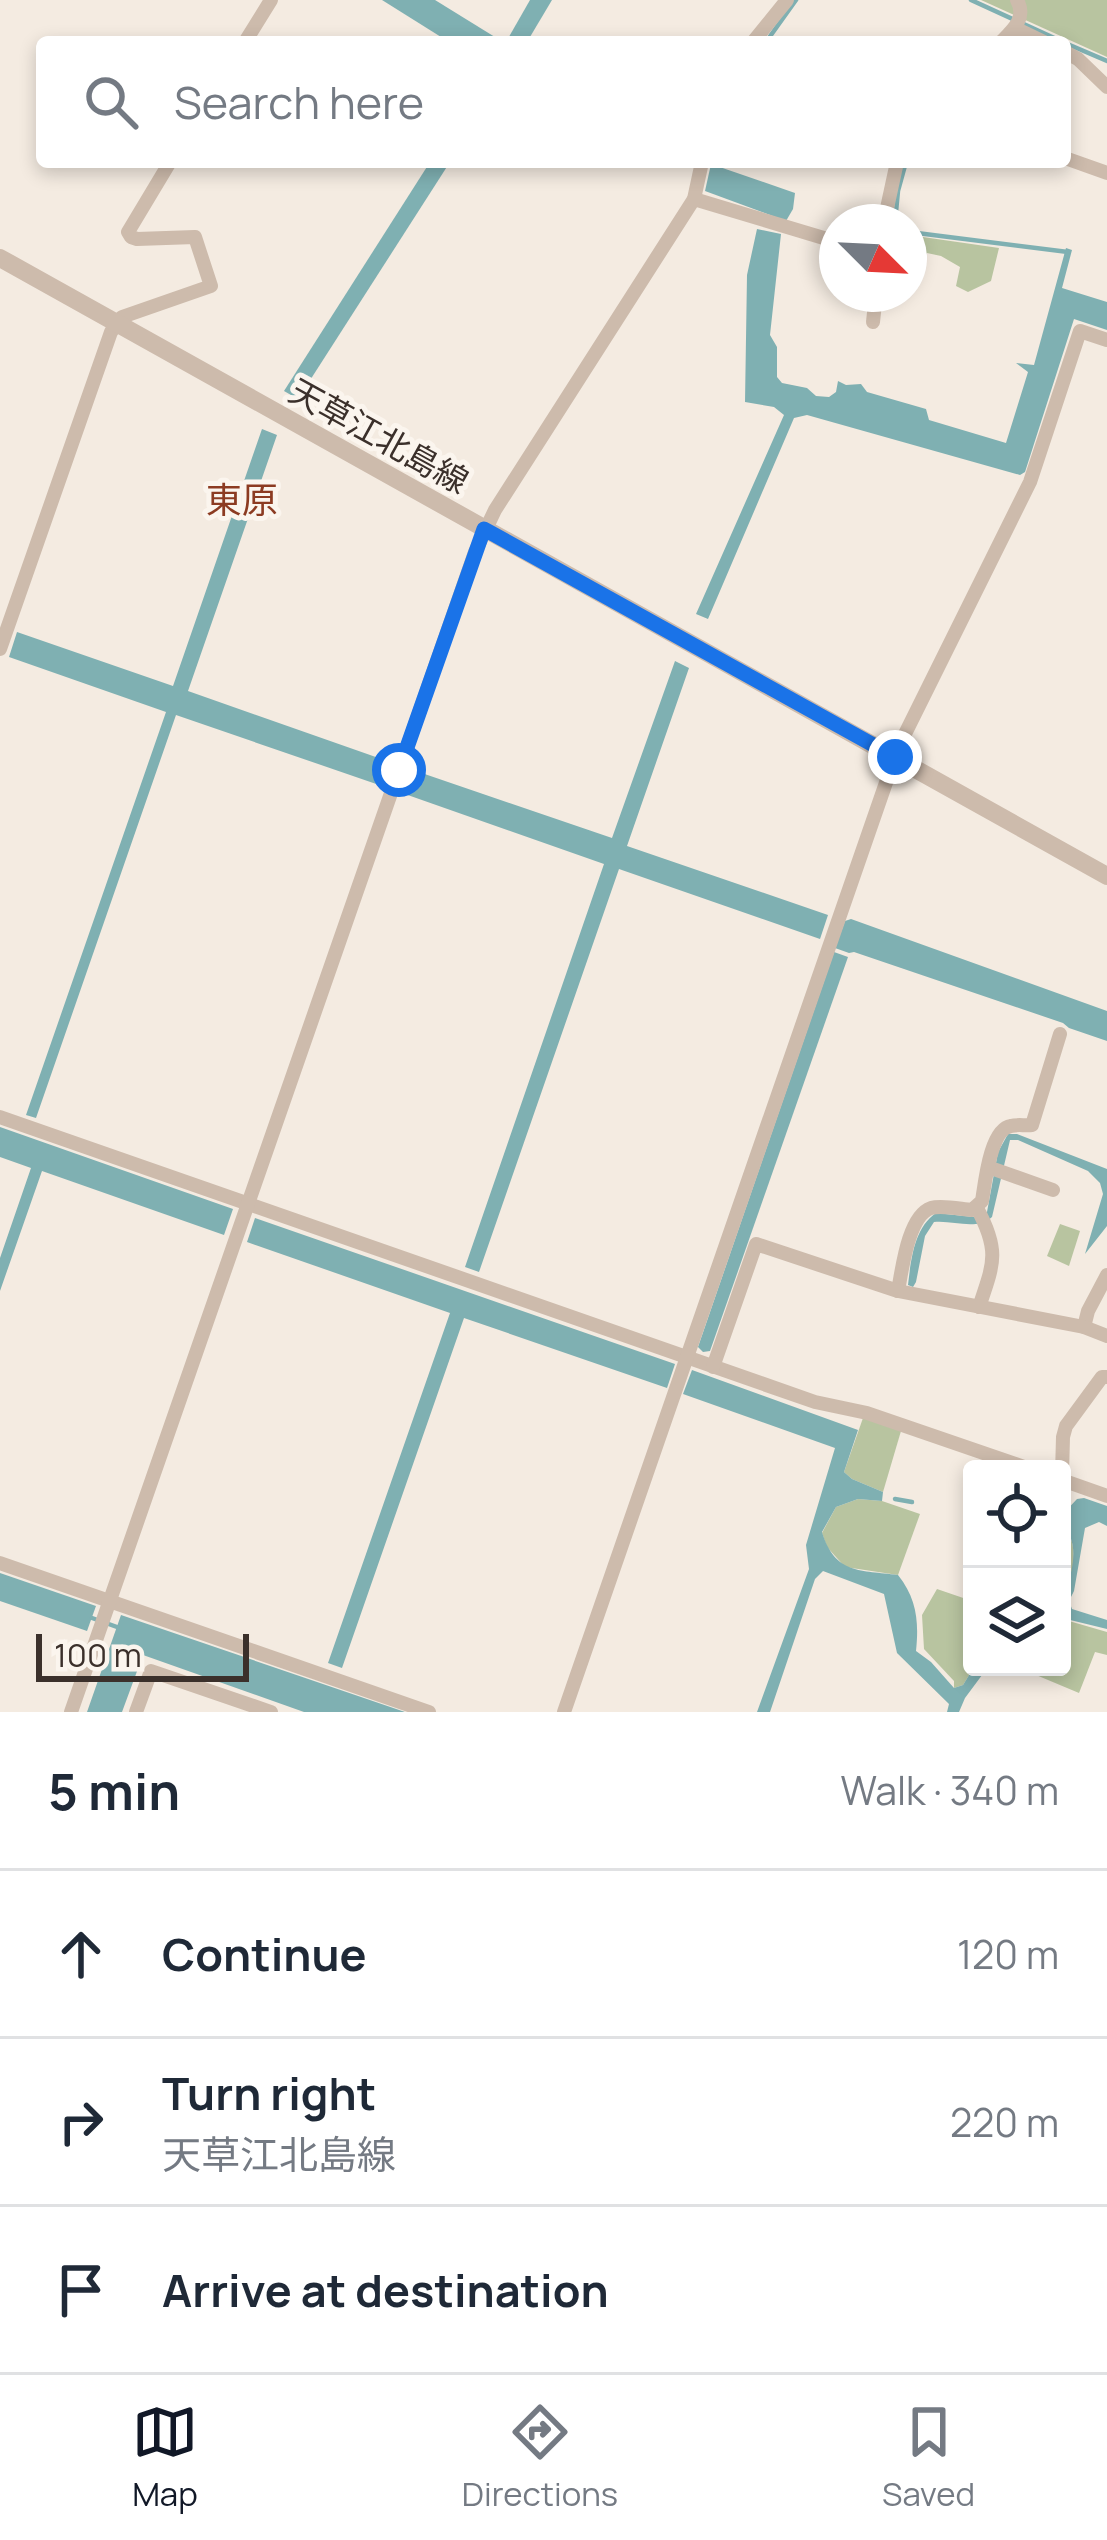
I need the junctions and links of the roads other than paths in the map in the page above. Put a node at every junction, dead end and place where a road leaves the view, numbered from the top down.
1 (271, 0) edge
2 (767, 0) edge
3 (782, 7) edge
4 (1018, 14) edge
5 (248, 36) edge
6 (758, 36) edge
7 (1038, 36) edge
8 (1071, 55) edge
9 (1107, 87) edge
10 (1071, 160) edge
11 (166, 168) edge
12 (896, 168) edge
13 (700, 170) edge
14 (1107, 173) edge
15 (694, 199) junction
16 (888, 204) edge
17 (819, 236) edge
18 (0, 258) edge
19 (874, 312) edge
20 (873, 322) dead end
21 (117, 323) junction
22 (1107, 340) edge
23 (484, 529) junction
24 (2, 643) edge
25 (895, 757) junction
26 (1107, 875) edge
27 (1060, 1034) dead end
28 (0, 1117) edge
29 (988, 1167) junction
30 (1053, 1190) dead end
31 (982, 1216) junction
32 (243, 1218) junction
33 (1107, 1275) edge
34 (898, 1291) junction
35 (980, 1307) junction
36 (1084, 1327) junction
37 (1107, 1336) edge
38 (687, 1358) junction
39 (713, 1367) junction
40 (1107, 1376) edge
41 (1004, 1460) edge
42 (1062, 1460) edge
43 (1071, 1481) edge
44 (1107, 1496) edge
45 (0, 1563) edge
46 (105, 1615) junction
47 (71, 1712) edge
48 (136, 1712) edge
49 (271, 1712) edge
50 (430, 1712) edge
51 (564, 1712) edge

1 - 5 street
2 - 3 street
3 - 6 street
4 - 7 street
8 - 9 street
10 - 14 street
11 - 21 street
12 - 16 street
13 - 15 street
15 - 17 street
15 - 23 street
18 - 21 street, 天草江北島線
19 - 20 street
21 - 23 street, 天草江北島線
21 - 24 street
22 - 25 street
23 - 25 street, 天草江北島線
23 - 32 street
25 - 26 street, 天草江北島線
25 - 38 street
27 - 29 street
28 - 32 street
29 - 30 street
29 - 31 street
31 - 34 street
31 - 35 street
32 - 38 street
32 - 46 street
33 - 36 street
34 - 35 street
34 - 39 street
35 - 36 street
36 - 37 street
38 - 39 street
38 - 51 street
39 - 41 street
40 - 42 street
43 - 44 street
45 - 46 street
46 - 47 street
46 - 50 street
48 - 49 street

